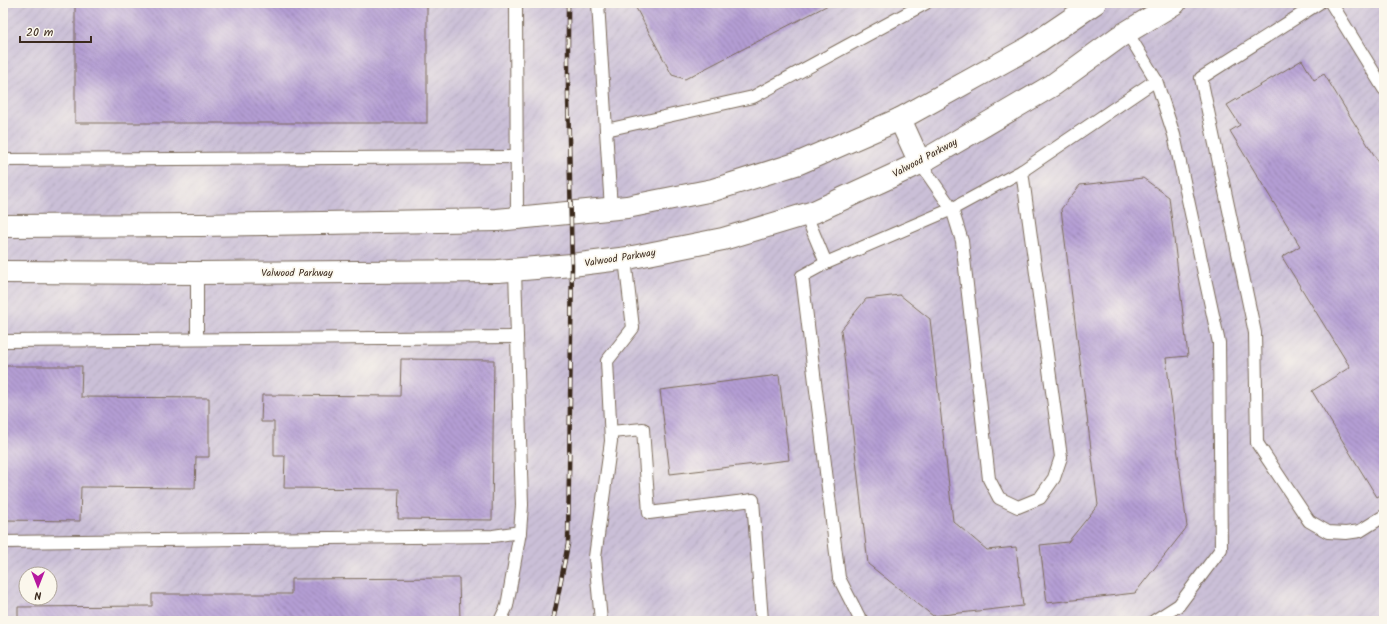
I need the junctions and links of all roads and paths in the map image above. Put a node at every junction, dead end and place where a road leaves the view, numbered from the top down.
1 (516, 3) edge
2 (598, 3) edge
3 (926, 3) edge
4 (1095, 3) edge
5 (1175, 3) edge
6 (1319, 3) edge
7 (1331, 3) edge
8 (1127, 32) junction
9 (1156, 80) junction
10 (1384, 89) edge
11 (900, 120) junction
12 (606, 130) junction
13 (516, 157) junction
14 (3, 160) edge
15 (920, 163) junction
16 (1022, 171) junction
17 (612, 209) junction
18 (952, 209) junction
19 (806, 215) junction
20 (517, 218) junction
21 (3, 226) edge
22 (625, 259) junction
23 (826, 263) junction
24 (515, 270) junction
25 (3, 272) edge
26 (197, 273) junction
27 (517, 337) junction
28 (197, 339) junction
29 (3, 341) edge
30 (611, 432) junction
31 (1384, 516) edge
32 (520, 532) junction
33 (3, 542) edge
34 (500, 621) edge
35 (601, 621) edge
36 (762, 621) edge
37 (863, 621) edge
38 (1154, 621) edge

1 - 13 lane
2 - 12 lane
3 - 12 lane
4 - 11 main road
5 - 8 main road, Valwood Parkway
6 - 31 lane
7 - 10 lane
8 - 9 lane
8 - 15 main road, Valwood Parkway
9 - 16 lane
9 - 38 lane
11 - 15 main road
11 - 17 main road
12 - 17 lane
13 - 14 lane
13 - 20 lane
15 - 18 lane
15 - 19 main road, Valwood Parkway
16 - 18 lane
16 - 18 lane
17 - 20 main road
18 - 23 lane
19 - 22 main road, Valwood Parkway
19 - 23 lane
20 - 21 main road
22 - 24 main road, Valwood Parkway
22 - 30 lane
23 - 37 lane
24 - 26 main road, Valwood Parkway
24 - 27 lane
25 - 26 main road, Valwood Parkway
26 - 28 lane
27 - 28 lane
27 - 32 lane
28 - 29 lane
30 - 35 lane
30 - 36 lane
32 - 33 lane
32 - 34 lane

